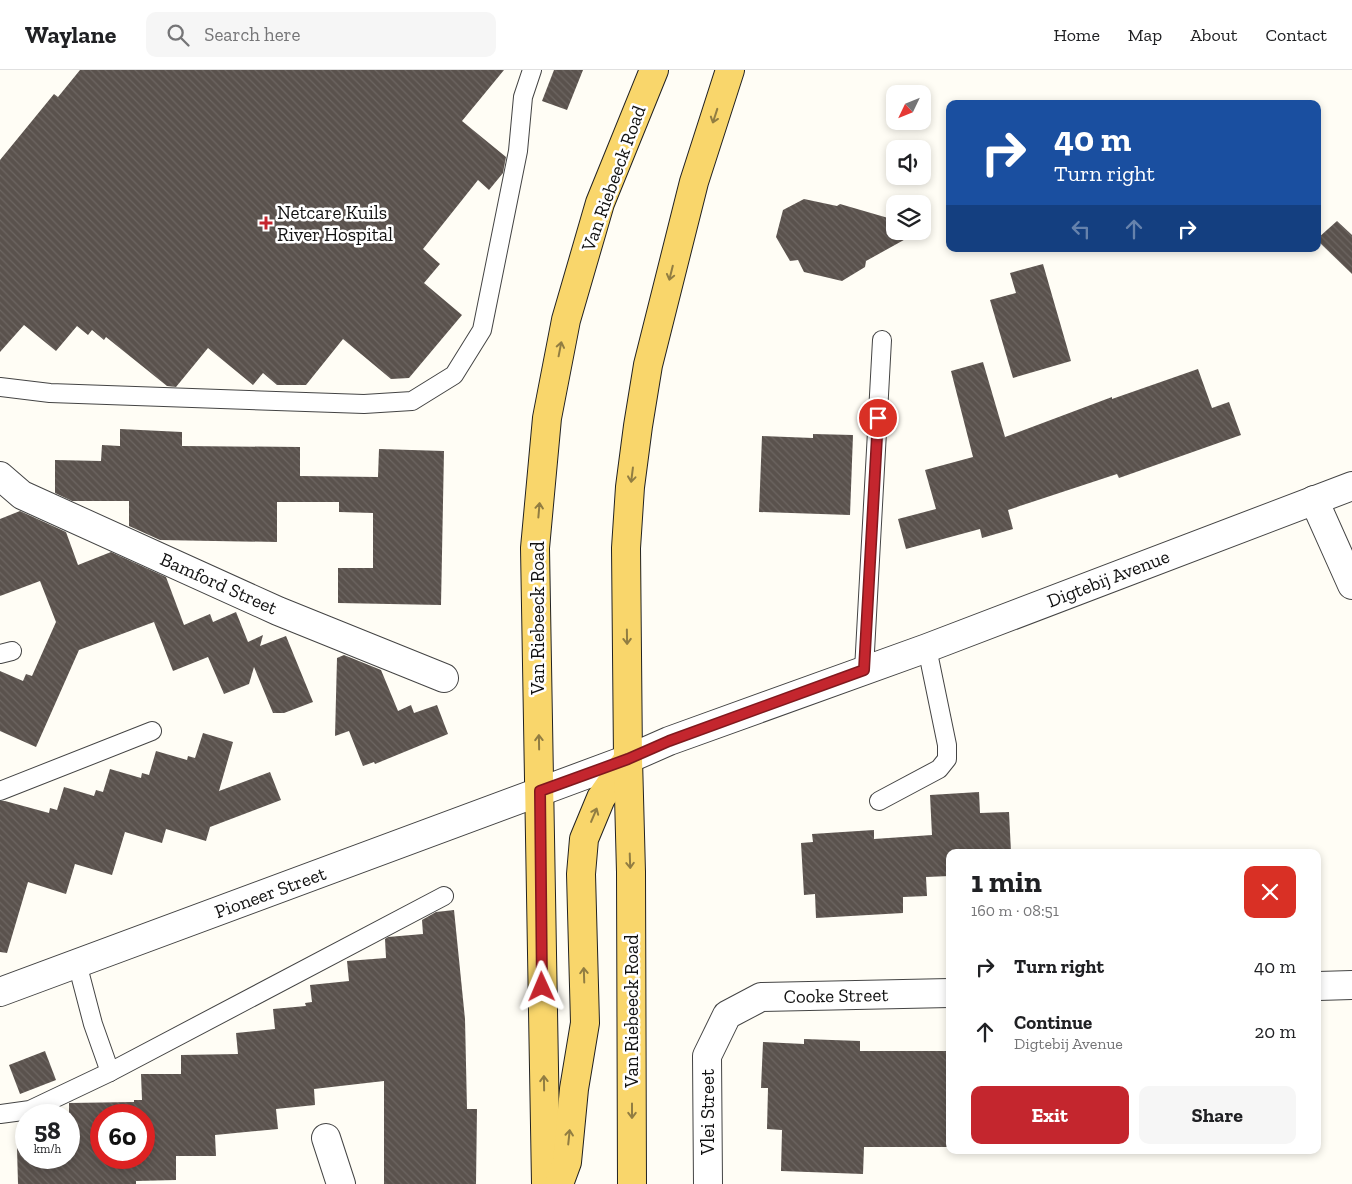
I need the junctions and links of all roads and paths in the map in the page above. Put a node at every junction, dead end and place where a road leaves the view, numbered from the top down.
1 (532, 70) edge
2 (654, 70) edge
3 (730, 70) edge
4 (882, 340) dead end
5 (0, 387) edge
6 (0, 476) edge
7 (1352, 486) edge
8 (1314, 500) junction
9 (1352, 585) edge
10 (927, 648) junction
11 (864, 670) junction
12 (444, 678) dead end
13 (152, 731) dead end
14 (628, 759) junction
15 (540, 791) junction
16 (0, 792) edge
17 (879, 801) dead end
18 (444, 896) dead end
19 (77, 963) junction
20 (1352, 985) edge
21 (1321, 986) edge
22 (0, 992) edge
23 (946, 993) edge
24 (727, 1015) joint
25 (110, 1072) junction
26 (0, 1114) edge
27 (326, 1138) dead end
28 (340, 1184) edge
29 (546, 1184) edge
30 (559, 1184) edge
31 (632, 1184) edge
32 (708, 1184) edge

1 - 5 lane
15 -> 2 main road, Van Riebeeck Road
3 -> 14 main road, Van Riebeeck Road
4 - 11 lane
6 - 12 street, Bamford Street
7 - 8 street, Digtebij Avenue
8 - 9 street
8 - 10 street, Digtebij Avenue
10 - 11 street, Digtebij Avenue
10 - 17 lane
11 - 14 street, Digtebij Avenue
13 - 16 lane
14 - 15 street, Pioneer Street
30 -> 14 main road
14 -> 31 main road, Van Riebeeck Road
15 - 19 street, Pioneer Street
29 -> 15 main road, Van Riebeeck Road
18 - 25 lane
19 - 22 street, Pioneer Street
19 - 25 lane
20 - 21 street
23 - 24 street, Cooke Street
24 - 32 street, Vlei Street
25 - 26 lane
27 - 28 street

